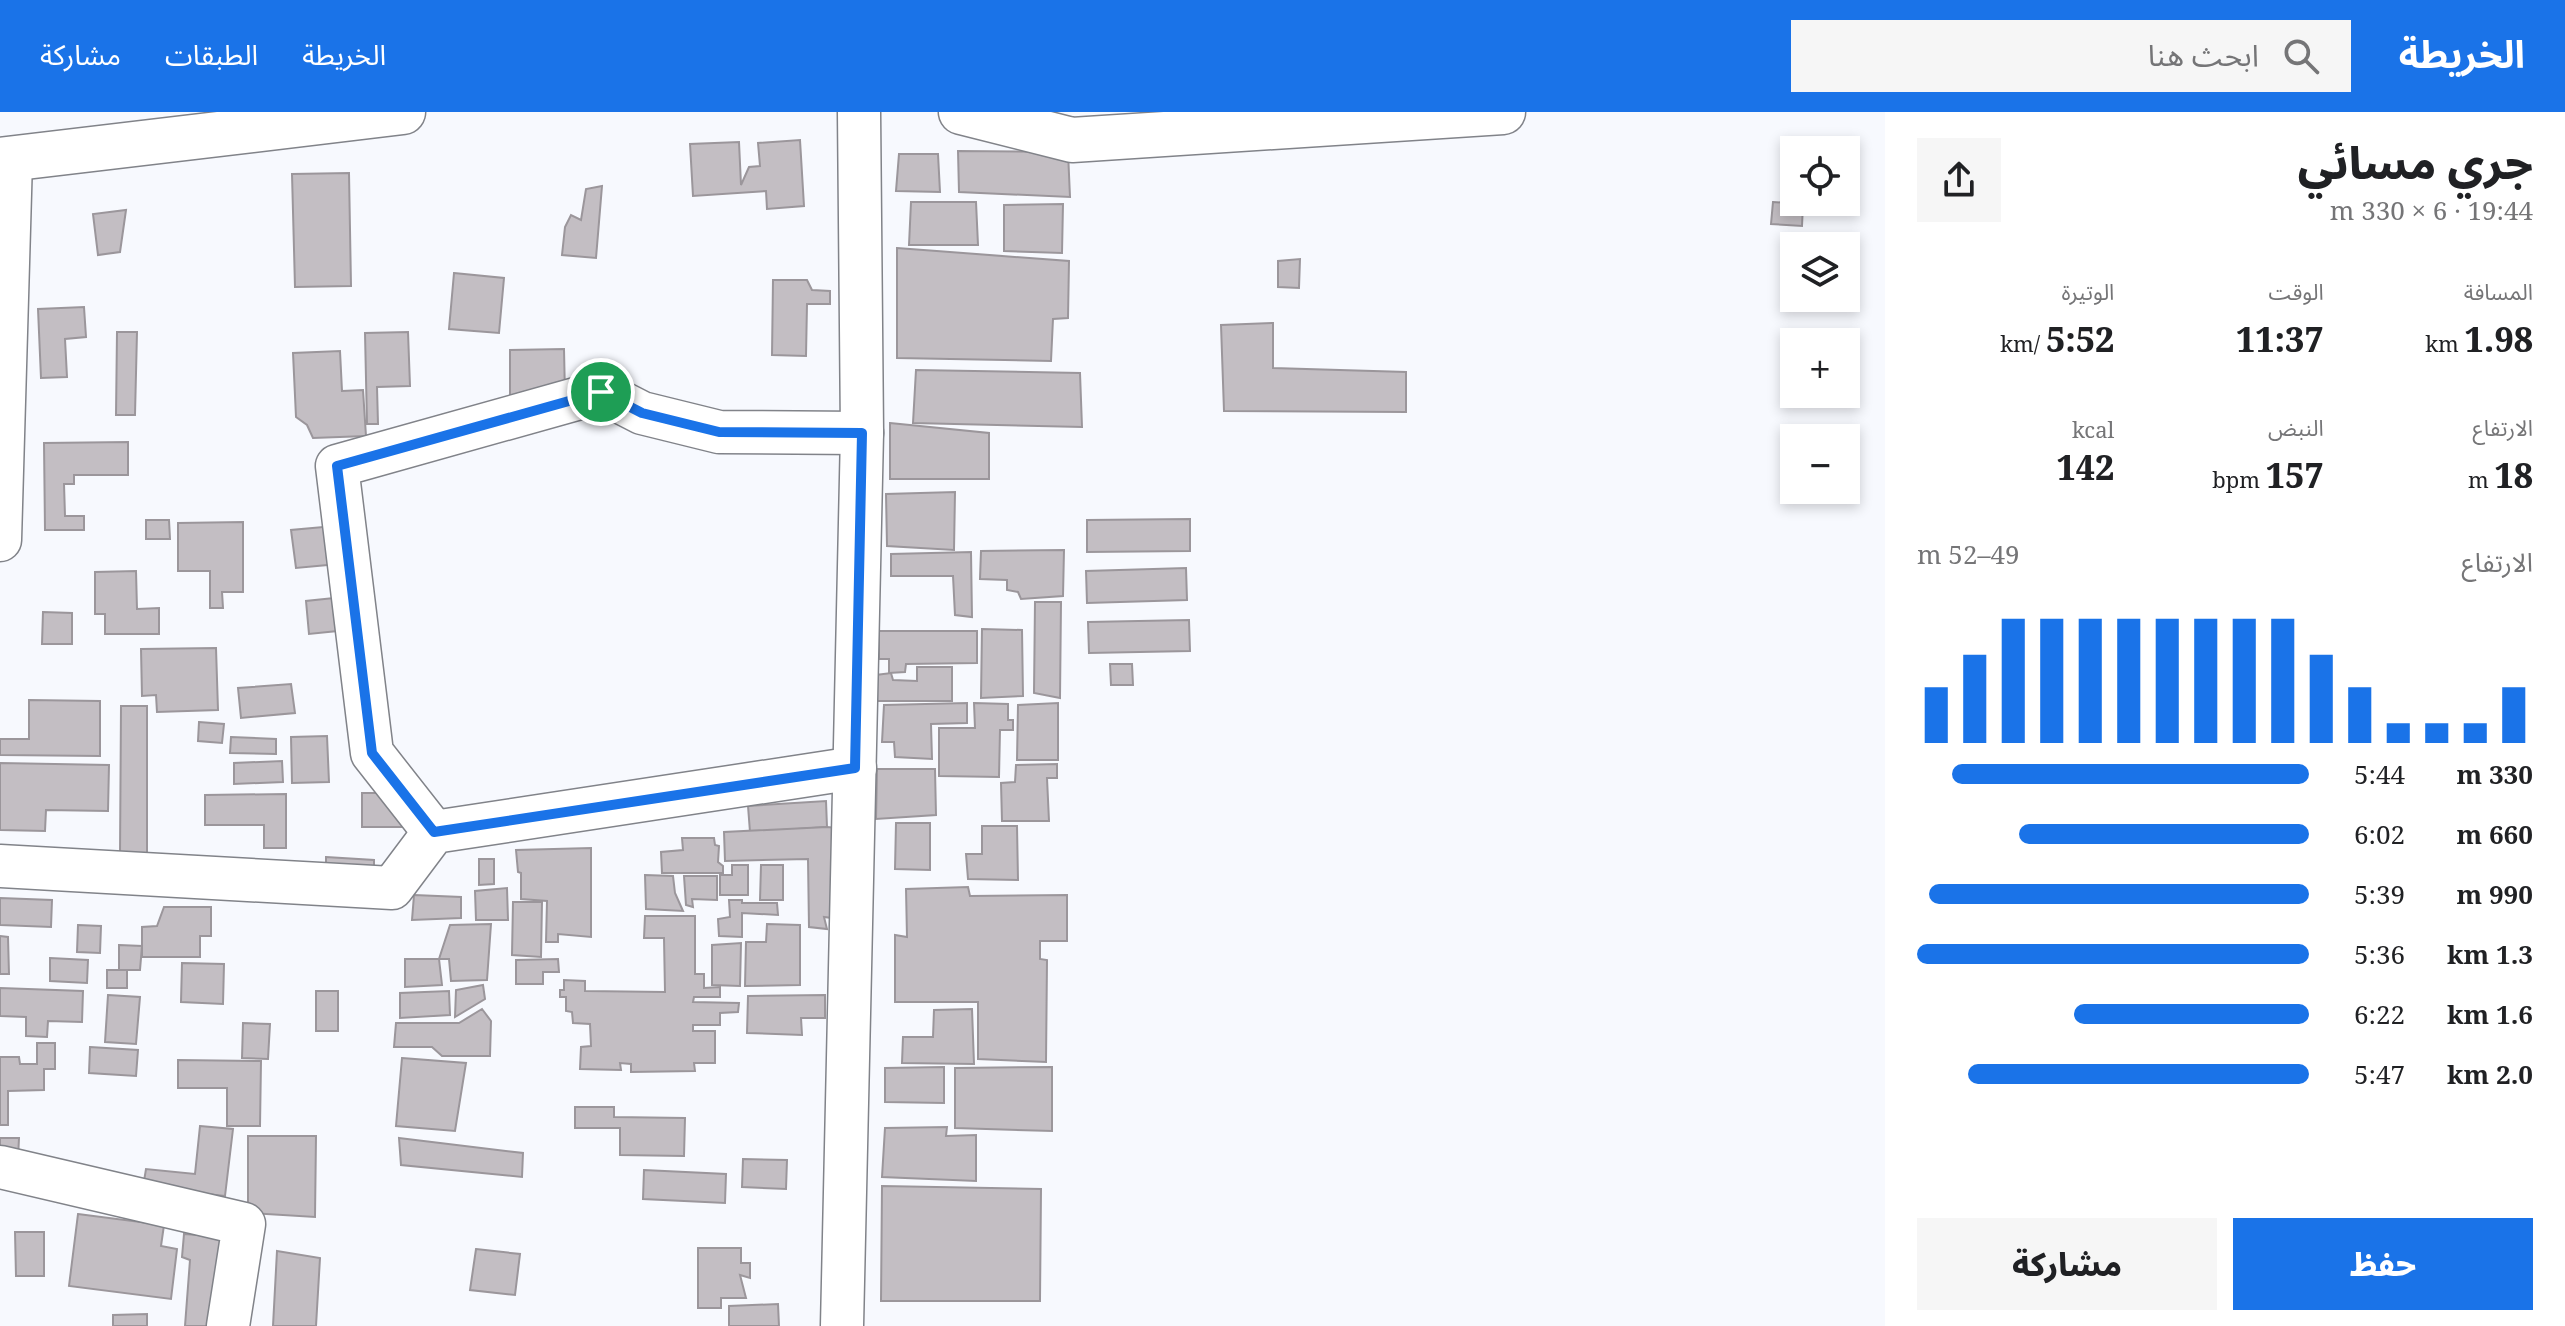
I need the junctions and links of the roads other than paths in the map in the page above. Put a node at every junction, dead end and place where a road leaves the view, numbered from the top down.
1 (403, 112) edge
2 (859, 112) edge
3 (961, 112) edge
4 (1503, 112) edge
5 (219, 124) edge
6 (6, 160) edge
7 (862, 433) junction
8 (0, 540) edge
9 (855, 768) junction
10 (434, 832) junction
11 (0, 866) edge
12 (0, 1167) edge
13 (228, 1326) edge
14 (842, 1326) edge

1 - 5 main road
2 - 7 street
3 - 4 main road
5 - 6 main road
6 - 8 street
7 - 9 street
7 - 10 street
9 - 10 street
9 - 14 street
10 - 11 street
12 - 13 street

